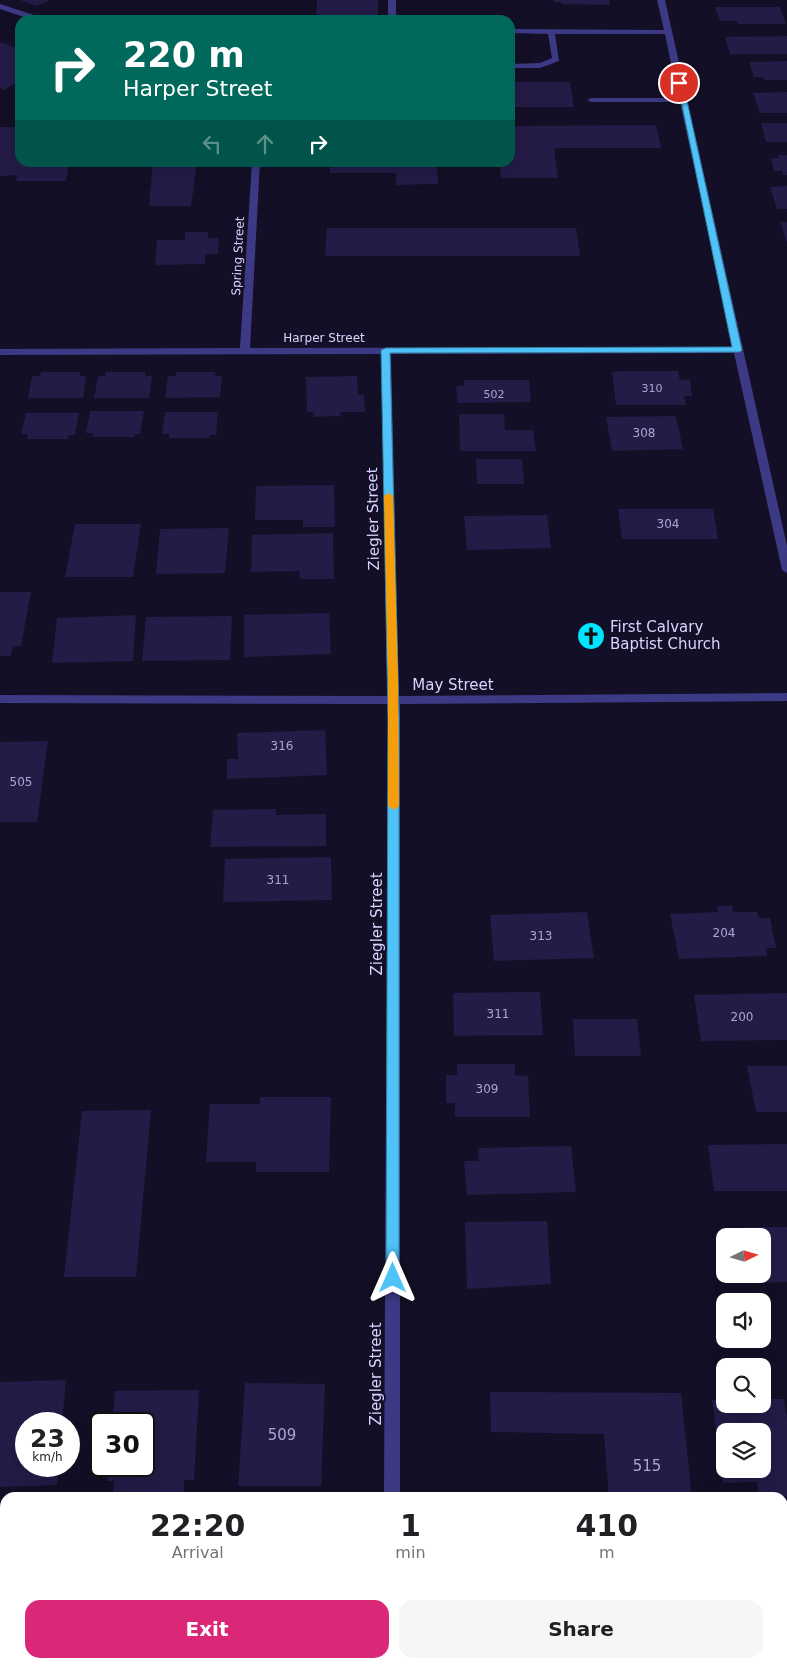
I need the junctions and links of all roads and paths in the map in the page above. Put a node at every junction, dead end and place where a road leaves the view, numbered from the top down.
1 (392, 0) edge
2 (661, 0) edge
3 (0, 6) edge
4 (26, 15) edge
5 (393, 15) edge
6 (515, 31) edge
7 (551, 31) junction
8 (668, 32) junction
9 (515, 66) edge
10 (591, 100) dead end
11 (683, 100) junction
12 (256, 167) edge
13 (386, 350) junction
14 (737, 350) junction
15 (245, 351) junction
16 (0, 352) edge
17 (787, 570) edge
18 (787, 697) edge
19 (0, 699) edge
20 (393, 700) junction
21 (392, 1492) edge

1 - 5 street
2 - 8 street
3 - 4 street
6 - 7 street
7 - 8 street
7 - 9 street
8 - 11 street
10 - 11 street
11 - 14 street
12 - 15 street, Spring Street
13 - 14 street, Harper Street
13 - 15 street, Harper Street
13 - 20 street, Ziegler Street
14 - 17 street
15 - 16 street, Harper Street
18 - 20 street, May Street
19 - 20 street, May Street
20 - 21 street, Ziegler Street

